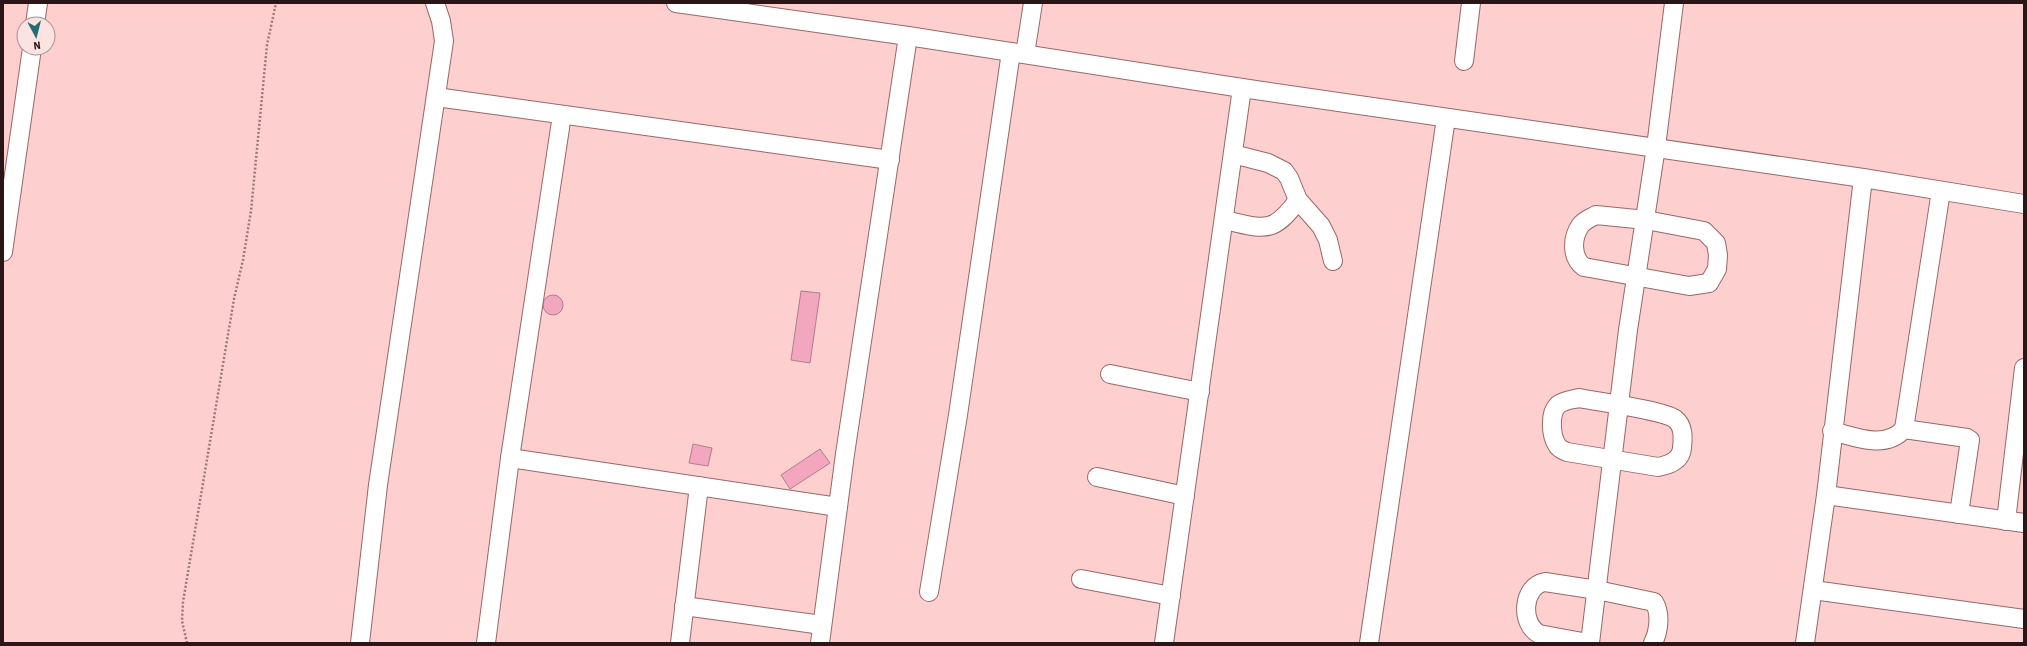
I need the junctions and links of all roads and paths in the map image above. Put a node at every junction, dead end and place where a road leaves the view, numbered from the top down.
1 (38, 3) edge
2 (276, 3) edge
3 (435, 3) edge
4 (676, 3) edge
5 (1033, 3) edge
6 (1471, 3) edge
7 (1674, 3) edge
8 (37, 16) edge
9 (908, 36) junction
10 (1018, 53) junction
11 (31, 56) edge
12 (1464, 61) dead end
13 (1242, 88) junction
14 (436, 97) junction
15 (562, 115) junction
16 (1446, 118) junction
17 (1656, 147) junction
18 (1233, 154) junction
19 (890, 160) junction
20 (1863, 178) junction
21 (1942, 191) junction
22 (1298, 200) junction
23 (2024, 204) edge
24 (1224, 220) junction
25 (1646, 220) junction
26 (3, 252) edge
27 (1332, 261) dead end
28 (1637, 277) junction
29 (2024, 368) edge
30 (1110, 374) dead end
31 (1200, 392) junction
32 (1619, 406) junction
33 (1904, 429) junction
34 (1832, 432) junction
35 (510, 458) junction
36 (1613, 460) junction
37 (1097, 477) dead end
38 (699, 486) junction
39 (1826, 495) junction
40 (1185, 496) junction
41 (838, 507) junction
42 (1959, 514) junction
43 (2006, 521) junction
44 (2024, 523) edge
45 (1080, 579) dead end
46 (1597, 590) junction
47 (1813, 590) junction
48 (928, 592) dead end
49 (1171, 596) junction
50 (684, 606) junction
51 (2024, 619) edge
52 (822, 625) junction
53 (187, 643) edge
54 (360, 643) edge
55 (486, 643) edge
56 (680, 643) edge
57 (820, 643) edge
58 (1164, 643) edge
59 (1369, 643) edge
60 (1589, 643) edge
61 (1653, 643) edge
62 (1805, 643) edge

1 - 8 street
2 - 53 path
3 - 14 street
4 - 9 street
5 - 10 street
6 - 12 street
7 - 17 street
9 - 10 street
9 - 19 street
10 - 13 street
10 - 48 street
11 - 26 street
13 - 16 street
13 - 18 street
14 - 15 street
14 - 54 street
15 - 19 street
15 - 35 street
16 - 17 street
16 - 59 street
17 - 20 street
17 - 25 street
18 - 22 street
18 - 24 street
19 - 41 street
20 - 21 street
20 - 34 street
21 - 23 street
21 - 33 street
22 - 24 street
22 - 27 street
24 - 31 street
25 - 28 street
25 - 28 street
25 - 28 street
28 - 32 street
29 - 43 street
30 - 31 street
31 - 40 street
32 - 36 street
32 - 36 street
32 - 36 street
33 - 34 street
33 - 42 street
34 - 39 street
35 - 38 street
35 - 55 street
36 - 46 street
37 - 40 street
38 - 41 street
38 - 50 street
39 - 42 street
39 - 47 street
40 - 49 street
41 - 52 street
42 - 43 street
43 - 44 street
45 - 49 street
46 - 60 street
46 - 60 street
46 - 61 street
47 - 51 street
47 - 62 street
49 - 58 street
50 - 52 street
50 - 56 street
52 - 57 street

